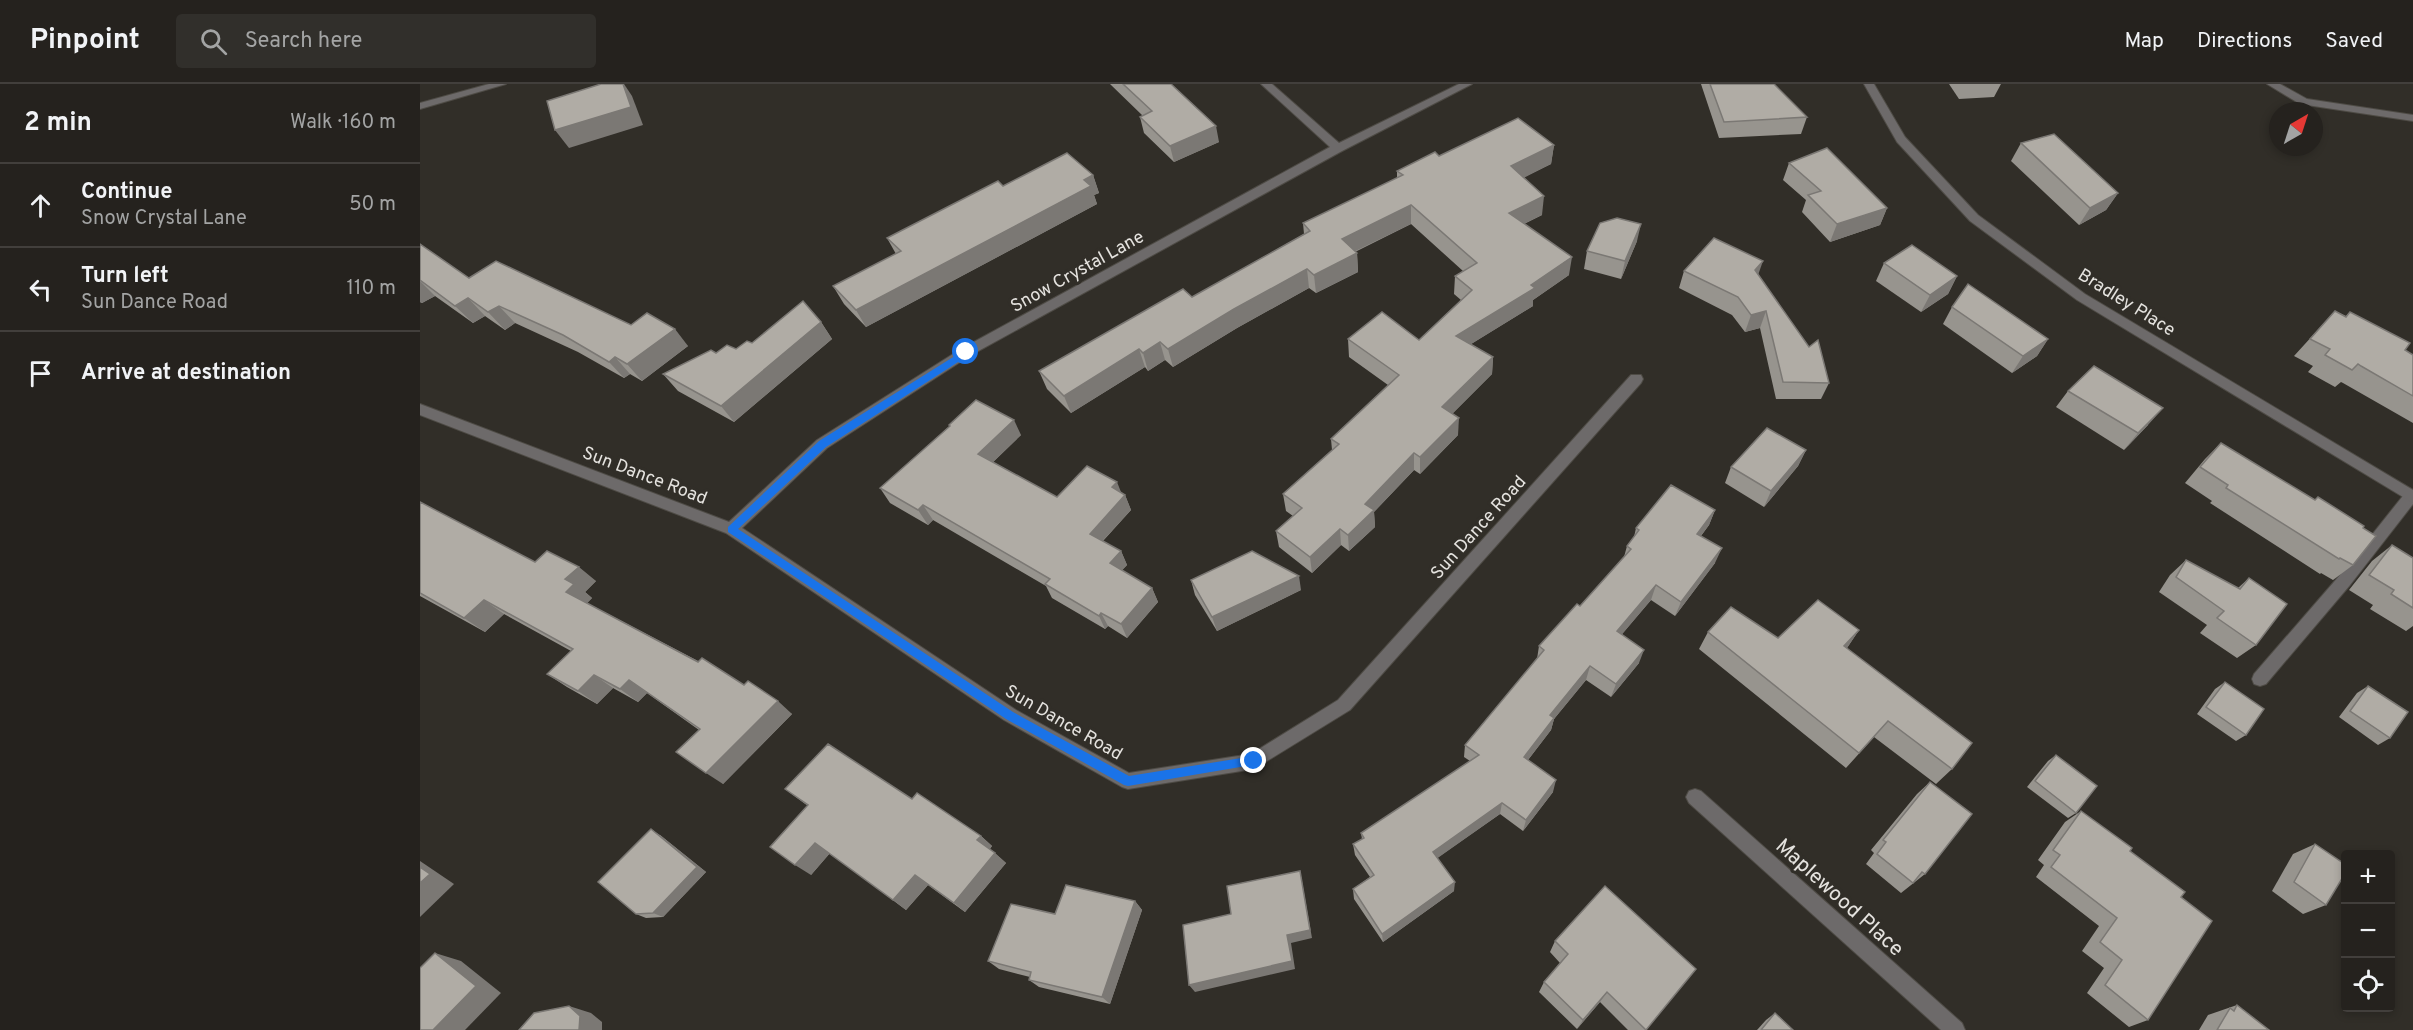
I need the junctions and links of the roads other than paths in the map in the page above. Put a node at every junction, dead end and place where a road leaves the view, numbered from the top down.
1 (501, 84) edge
2 (1266, 84) edge
3 (1467, 84) edge
4 (1869, 84) edge
5 (2272, 84) edge
6 (420, 106) edge
7 (2413, 118) edge
8 (1338, 148) junction
9 (1636, 379) dead end
10 (420, 409) edge
11 (2412, 496) edge
12 (731, 530) junction
13 (2260, 679) dead end
14 (1695, 797) dead end
15 (1955, 1030) edge

1 - 6 street
2 - 8 street
3 - 8 street, Snow Crystal Lane
4 - 11 street, Bradley Place
5 - 7 street
8 - 12 street, Snow Crystal Lane
9 - 12 street, Sun Dance Road
10 - 12 street, Sun Dance Road
11 - 13 street
14 - 15 street, Maplewood Place

